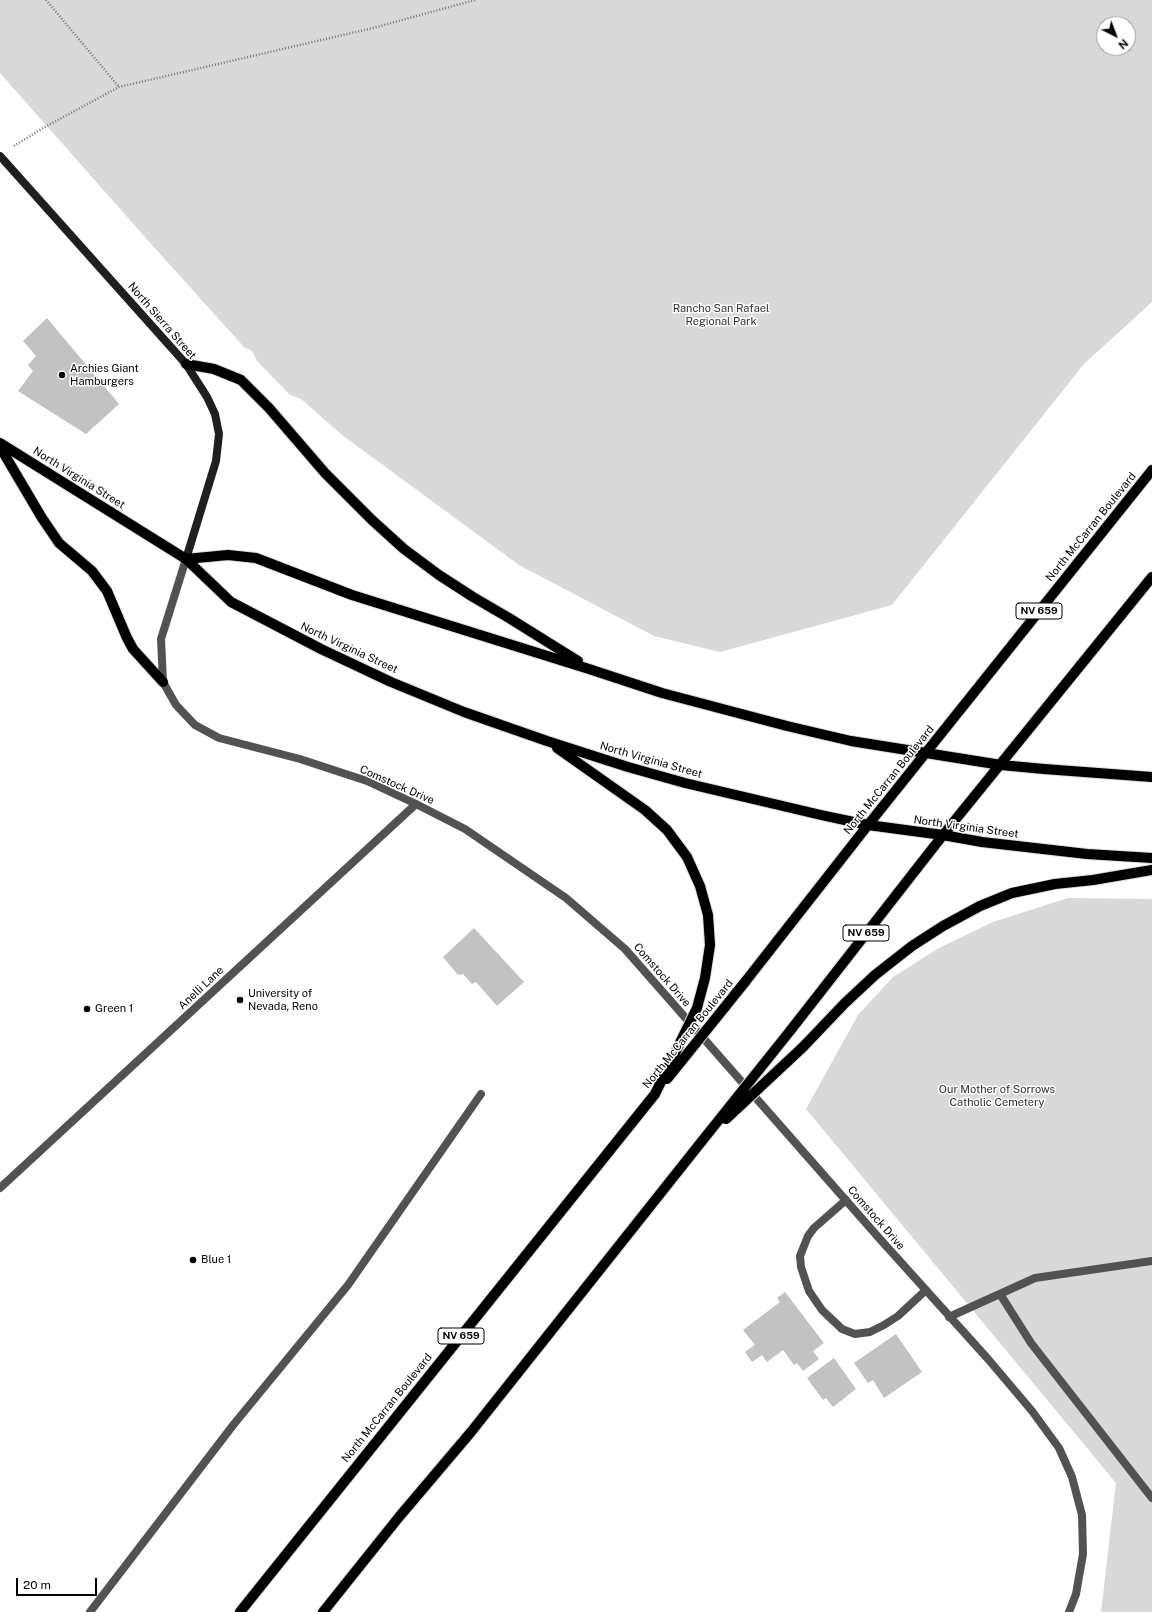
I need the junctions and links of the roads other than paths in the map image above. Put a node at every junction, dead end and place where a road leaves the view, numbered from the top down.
1 (0, 156) edge
2 (186, 364) junction
3 (0, 443) edge
4 (0, 447) edge
5 (1152, 470) edge
6 (186, 559) junction
7 (1152, 577) edge
8 (589, 669) junction
9 (163, 682) junction
10 (547, 741) junction
11 (926, 753) junction
12 (1001, 764) junction
13 (1152, 776) edge
14 (416, 804) junction
15 (868, 825) junction
16 (943, 835) junction
17 (1152, 858) edge
18 (1152, 870) edge
19 (481, 1094) dead end
20 (655, 1094) junction
21 (702, 1141) junction
22 (0, 1188) edge
23 (846, 1200) junction
24 (1152, 1261) edge
25 (926, 1290) junction
26 (1000, 1294) junction
27 (949, 1317) junction
28 (1152, 1498) edge
29 (90, 1612) edge
30 (240, 1612) edge
31 (323, 1612) edge
32 (1069, 1612) edge

1 - 2 main road, North Sierra Street
2 - 6 main road, North Sierra Street
2 - 8 main road
3 - 6 main road, North Virginia Street
4 - 9 main road
5 - 11 main road, North McCarran Boulevard / NV 659
6 - 8 main road
6 - 9 street, Comstock Drive
6 - 10 main road, North Virginia Street
7 - 12 main road, NV 659
8 - 11 main road
9 - 14 street, Comstock Drive
10 - 15 main road, North Virginia Street
10 - 20 main road, bridge
11 - 12 main road
11 - 15 main road, North McCarran Boulevard / NV 659
12 - 13 main road
12 - 16 main road, NV 659
14 - 22 street, Anelli Lane
14 - 23 street, Comstock Drive
15 - 16 main road, North Virginia Street
15 - 20 main road, North McCarran Boulevard / NV 659, bridge
16 - 17 main road, North Virginia Street
16 - 21 main road, NV 659, bridge
18 - 21 main road, bridge
19 - 29 street
20 - 30 main road, North McCarran Boulevard / NV 659
21 - 31 main road, NV 659
23 - 25 street, Comstock Drive
23 - 25 street
24 - 26 street
25 - 27 street, Comstock Drive
26 - 27 street
26 - 28 street
27 - 32 street, Comstock Drive

